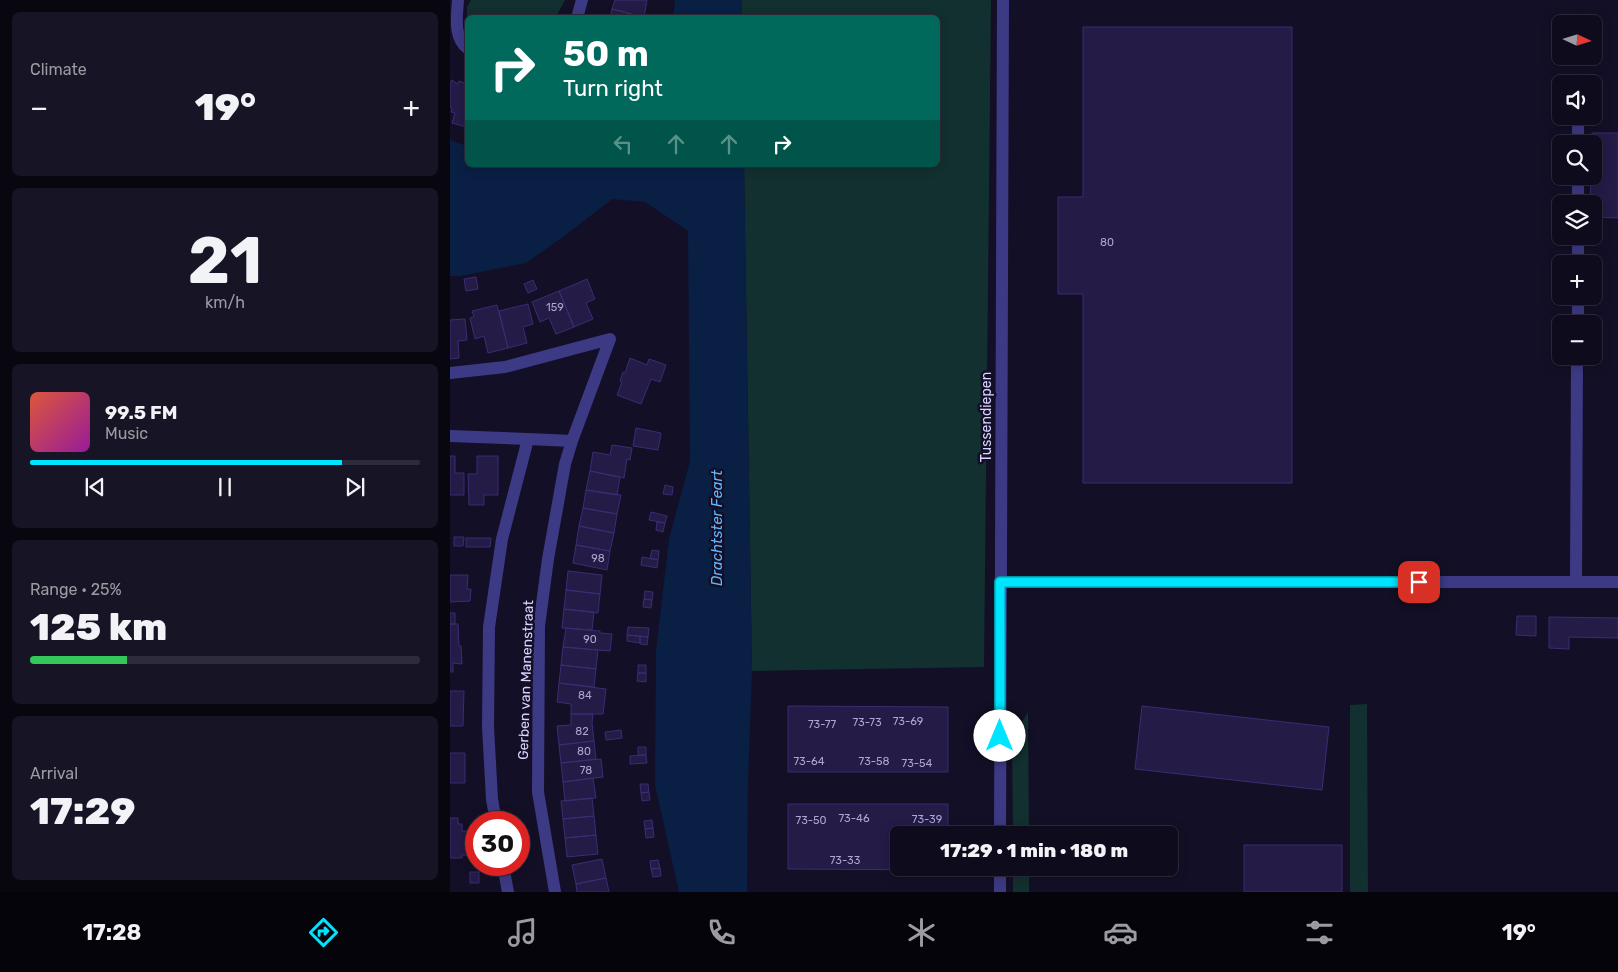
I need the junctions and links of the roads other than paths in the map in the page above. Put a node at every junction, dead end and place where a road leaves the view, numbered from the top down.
1 (458, 0) edge
2 (582, 0) edge
3 (1003, 0) edge
4 (578, 15) edge
5 (453, 24) edge
6 (465, 46) edge
7 (1577, 365) edge
8 (450, 373) edge
9 (450, 436) edge
10 (528, 439) junction
11 (572, 440) junction
12 (1000, 582) junction
13 (1576, 582) junction
14 (1618, 582) edge
15 (494, 811) edge
16 (1000, 826) edge
17 (505, 876) edge
18 (1000, 876) edge
19 (508, 892) edge
20 (554, 892) edge
21 (1000, 892) edge

1 - 5 street
2 - 4 street
3 - 12 street, Tussendiepen
5 - 6 street
7 - 13 street
8 - 11 street, Gerben van Manenstraat
9 - 10 street
10 - 11 street
10 - 15 street
11 - 20 street, Gerben van Manenstraat
12 - 13 street
12 - 16 street, Tussendiepen
13 - 14 street
17 - 19 street
18 - 21 street

